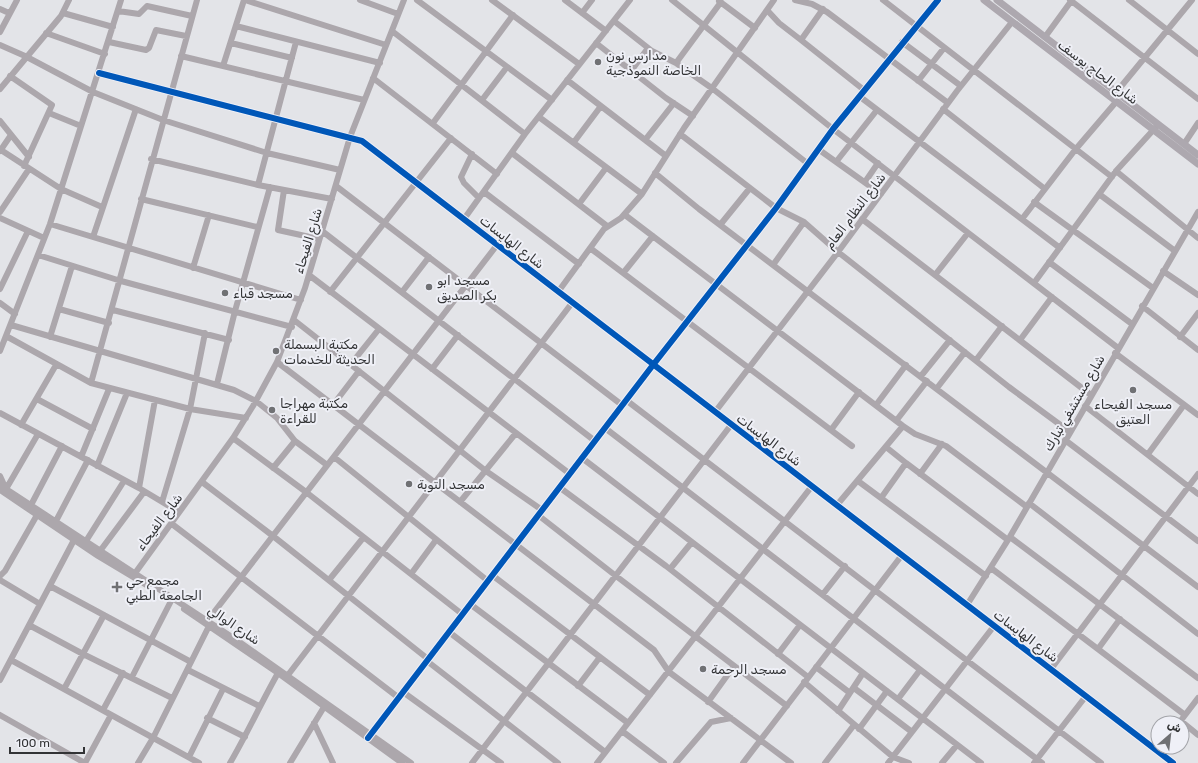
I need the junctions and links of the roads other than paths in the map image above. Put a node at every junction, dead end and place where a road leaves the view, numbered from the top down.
1 (16, 0) edge
2 (69, 0) edge
3 (121, 0) edge
4 (196, 0) edge
5 (245, 0) edge
6 (360, 0) edge
7 (404, 0) edge
8 (417, 0) edge
9 (492, 0) edge
10 (504, 0) edge
11 (565, 0) edge
12 (592, 0) edge
13 (630, 0) edge
14 (672, 0) edge
15 (774, 0) edge
16 (797, 0) edge
17 (883, 0) edge
18 (938, 0) edge
19 (984, 0) edge
20 (997, 0) edge
21 (1071, 0) edge
22 (1130, 0) edge
23 (1192, 0) edge
24 (719, 1) edge
25 (263, 3) edge
26 (500, 6) junction
27 (0, 9) edge
28 (823, 9) junction
29 (767, 10) junction
30 (118, 11) junction
31 (9, 13) junction
32 (63, 13) junction
33 (582, 13) junction
34 (398, 14) junction
35 (192, 16) junction
36 (512, 16) junction
37 (614, 21) junction
38 (1012, 22) junction
39 (704, 25) junction
40 (916, 25) junction
41 (236, 26) junction
42 (113, 27) junction
43 (755, 28) junction
44 (1167, 28) junction
45 (606, 31) junction
46 (0, 32) edge
47 (392, 32) junction
48 (46, 34) junction
49 (186, 36) junction
50 (1045, 36) junction
51 (801, 40) junction
52 (109, 42) junction
53 (296, 42) junction
54 (902, 42) junction
55 (231, 43) junction
56 (596, 43) junction
57 (0, 45) edge
58 (386, 45) junction
59 (648, 48) junction
60 (944, 48) junction
61 (1197, 50) edge
62 (486, 52) junction
63 (738, 52) junction
64 (105, 54) junction
65 (25, 56) junction
66 (181, 56) junction
67 (292, 58) junction
68 (1146, 58) junction
69 (888, 59) junction
70 (380, 63) junction
71 (676, 63) junction
72 (579, 64) junction
73 (931, 64) junction
74 (223, 66) junction
75 (507, 67) junction
76 (631, 71) junction
77 (973, 71) junction
78 (99, 73) junction
79 (10, 76) junction
80 (373, 78) junction
81 (285, 80) junction
82 (567, 80) junction
83 (918, 81) junction
84 (461, 85) junction
85 (961, 86) junction
86 (0, 89) edge
87 (713, 89) junction
88 (864, 90) junction
89 (172, 91) junction
90 (93, 92) junction
91 (859, 96) junction
92 (1115, 98) junction
93 (364, 100) junction
94 (482, 100) junction
95 (552, 100) junction
96 (1198, 100) edge
97 (674, 102) junction
98 (948, 103) junction
99 (601, 106) junction
100 (136, 109) junction
101 (943, 109) junction
102 (877, 110) junction
103 (50, 113) junction
104 (693, 116) junction
105 (539, 117) junction
106 (276, 118) junction
107 (0, 120) edge
108 (163, 120) junction
109 (433, 123) junction
110 (1198, 123) edge
111 (82, 126) junction
112 (1156, 127) junction
113 (833, 129) junction
114 (525, 134) junction
115 (680, 134) junction
116 (11, 135) junction
117 (350, 136) junction
118 (451, 138) junction
119 (645, 140) junction
120 (574, 142) junction
121 (851, 142) junction
122 (919, 142) junction
123 (1184, 144) junction
124 (818, 149) junction
125 (0, 150) edge
126 (1075, 150) junction
127 (267, 153) junction
128 (512, 153) junction
129 (472, 154) junction
130 (1198, 155) edge
131 (666, 156) junction
132 (28, 157) junction
133 (152, 159) junction
134 (836, 162) junction
135 (807, 163) junction
136 (878, 163) junction
137 (1198, 164) edge
138 (27, 167) junction
139 (606, 168) junction
140 (340, 170) junction
141 (1116, 171) junction
142 (655, 173) junction
143 (497, 174) junction
144 (895, 176) junction
145 (1112, 177) junction
146 (864, 182) junction
147 (416, 183) junction
148 (258, 185) junction
149 (336, 186) junction
150 (270, 187) junction
151 (750, 188) junction
152 (61, 189) junction
153 (1045, 189) junction
154 (284, 190) junction
155 (484, 192) junction
156 (642, 194) junction
157 (881, 194) junction
158 (1099, 194) junction
159 (479, 198) junction
160 (141, 199) junction
161 (332, 199) junction
162 (1034, 202) junction
163 (579, 204) junction
164 (102, 207) junction
165 (776, 208) junction
166 (0, 212) edge
167 (1198, 212) edge
168 (625, 214) junction
169 (209, 215) junction
170 (0, 218) edge
171 (464, 219) junction
172 (862, 219) junction
173 (1022, 219) junction
174 (804, 222) junction
175 (384, 223) junction
176 (50, 224) junction
177 (720, 225) junction
178 (607, 226) junction
179 (257, 227) junction
180 (1188, 229) junction
181 (28, 230) junction
182 (322, 231) junction
183 (1072, 231) junction
184 (968, 233) junction
185 (653, 236) junction
186 (93, 237) junction
187 (44, 238) junction
188 (1198, 238) edge
189 (319, 239) junction
190 (497, 245) junction
191 (748, 246) junction
192 (128, 248) junction
193 (590, 248) junction
194 (1060, 248) junction
195 (1175, 251) junction
196 (838, 252) junction
197 (38, 255) junction
198 (429, 256) junction
199 (357, 257) junction
200 (1049, 262) junction
201 (579, 264) junction
202 (773, 265) junction
203 (72, 266) junction
204 (193, 268) junction
205 (1163, 271) junction
206 (624, 272) junction
207 (309, 275) junction
208 (935, 275) junction
209 (121, 280) junction
210 (243, 283) junction
211 (1034, 283) junction
212 (717, 284) junction
213 (466, 285) junction
214 (1153, 288) junction
215 (0, 289) edge
216 (807, 291) junction
217 (330, 292) junction
218 (402, 292) junction
219 (558, 292) junction
220 (1198, 296) edge
221 (1052, 297) junction
222 (301, 300) junction
223 (0, 303) edge
224 (572, 303) junction
225 (1142, 306) junction
226 (59, 309) junction
227 (113, 310) junction
228 (235, 311) junction
229 (15, 314) junction
230 (1198, 314) edge
231 (294, 320) junction
232 (439, 320) junction
233 (687, 321) junction
234 (109, 323) junction
235 (1132, 324) junction
236 (11, 325) junction
237 (1002, 326) junction
238 (292, 327) junction
239 (379, 329) junction
240 (777, 331) junction
241 (205, 333) junction
242 (458, 335) junction
243 (6, 336) junction
244 (50, 337) junction
245 (1180, 337) junction
246 (228, 340) junction
247 (950, 340) junction
248 (1020, 340) junction
249 (2, 343) edge
250 (542, 343) junction
251 (1116, 350) junction
252 (1198, 350) edge
253 (0, 351) edge
254 (101, 352) junction
255 (965, 352) junction
256 (412, 354) junction
257 (976, 360) junction
258 (277, 362) junction
259 (351, 364) junction
260 (56, 365) junction
261 (653, 365) junction
262 (906, 365) junction
263 (432, 369) junction
264 (748, 369) junction
265 (359, 370) junction
266 (921, 376) junction
267 (197, 378) junction
268 (514, 379) junction
269 (927, 381) junction
270 (91, 383) junction
271 (217, 384) junction
272 (937, 388) junction
273 (109, 389) junction
274 (385, 391) junction
275 (859, 392) junction
276 (127, 393) junction
277 (1091, 395) junction
278 (37, 399) junction
279 (156, 400) junction
280 (256, 401) junction
281 (624, 403) junction
282 (333, 404) junction
283 (876, 405) junction
284 (1184, 405) junction
285 (1085, 406) junction
286 (190, 409) junction
287 (489, 412) junction
288 (715, 412) junction
289 (0, 413) edge
290 (1198, 415) edge
291 (246, 418) junction
292 (896, 421) junction
293 (21, 425) junction
294 (358, 425) junction
295 (731, 425) junction
296 (903, 426) junction
297 (605, 428) junction
298 (93, 429) junction
299 (831, 430) junction
300 (1070, 432) junction
301 (516, 433) junction
302 (38, 434) junction
303 (233, 438) junction
304 (1065, 440) junction
305 (295, 441) junction
306 (595, 441) junction
307 (942, 444) junction
308 (62, 446) junction
309 (852, 446) dead end
310 (886, 447) junction
311 (460, 451) junction
312 (1148, 454) junction
313 (81, 457) junction
314 (334, 457) junction
315 (582, 458) junction
316 (704, 459) junction
317 (88, 460) junction
318 (906, 463) junction
319 (97, 466) junction
320 (327, 466) junction
321 (273, 468) junction
322 (486, 471) junction
323 (1047, 472) junction
324 (570, 474) junction
325 (920, 474) junction
326 (1198, 474) edge
327 (0, 476) edge
328 (124, 481) junction
329 (858, 481) junction
330 (202, 482) junction
331 (435, 483) junction
332 (0, 485) edge
333 (812, 486) junction
334 (559, 487) junction
335 (682, 487) junction
336 (1189, 487) junction
337 (3, 489) edge
338 (141, 490) junction
339 (306, 492) junction
340 (1198, 494) edge
341 (881, 498) junction
342 (162, 502) junction
343 (460, 502) junction
344 (31, 505) junction
345 (1028, 505) junction
346 (837, 506) junction
347 (179, 512) junction
348 (540, 513) junction
349 (37, 515) junction
350 (410, 516) junction
351 (1166, 517) junction
352 (660, 518) junction
353 (786, 521) junction
354 (56, 522) junction
355 (172, 524) junction
356 (273, 536) junction
357 (363, 538) junction
358 (1009, 539) junction
359 (74, 540) junction
360 (436, 540) junction
361 (86, 541) junction
362 (1198, 541) edge
363 (692, 542) junction
364 (516, 545) junction
365 (639, 546) junction
366 (1144, 546) junction
367 (763, 550) junction
368 (100, 551) junction
369 (382, 552) junction
370 (902, 555) junction
371 (845, 566) junction
372 (991, 568) junction
373 (670, 570) junction
374 (134, 574) junction
375 (411, 574) junction
376 (492, 575) junction
377 (1122, 575) junction
378 (0, 576) edge
379 (616, 576) junction
380 (986, 576) junction
381 (241, 578) junction
382 (740, 578) junction
383 (0, 580) edge
384 (329, 580) junction
385 (488, 581) junction
386 (50, 586) junction
387 (1198, 587) edge
388 (875, 589) junction
389 (822, 594) junction
390 (349, 596) junction
391 (171, 601) junction
392 (40, 604) junction
393 (470, 604) junction
394 (594, 604) junction
395 (1100, 604) junction
396 (967, 605) junction
397 (718, 607) junction
398 (104, 614) junction
399 (462, 614) junction
400 (853, 618) junction
401 (1120, 619) junction
402 (208, 623) junction
403 (29, 625) junction
404 (800, 625) junction
405 (994, 626) junction
406 (449, 632) junction
407 (1077, 634) junction
408 (1198, 634) edge
409 (571, 635) junction
410 (318, 636) junction
411 (695, 637) junction
412 (151, 640) junction
413 (830, 648) junction
414 (1098, 649) junction
415 (83, 654) junction
416 (778, 654) junction
417 (600, 657) junction
418 (11, 660) junction
419 (427, 660) junction
420 (967, 661) junction
421 (191, 662) junction
422 (549, 664) junction
423 (734, 666) junction
424 (816, 667) junction
425 (1051, 669) junction
426 (188, 670) junction
427 (920, 670) junction
428 (669, 672) junction
429 (123, 673) junction
430 (278, 673) junction
431 (863, 673) junction
432 (288, 675) junction
433 (132, 677) junction
434 (1198, 678) edge
435 (0, 680) edge
436 (806, 680) junction
437 (578, 686) junction
438 (64, 689) junction
439 (223, 689) junction
440 (945, 689) junction
441 (852, 690) junction
442 (887, 691) junction
443 (526, 693) junction
444 (401, 695) junction
445 (650, 695) junction
446 (1086, 696) junction
447 (172, 698) junction
448 (1198, 698) edge
449 (898, 699) junction
450 (708, 702) junction
451 (876, 705) junction
452 (259, 706) junction
453 (787, 706) junction
454 (324, 707) junction
455 (103, 710) junction
456 (838, 711) junction
457 (111, 715) junction
458 (1185, 715) joint
459 (0, 716) edge
460 (207, 718) junction
461 (731, 718) junction
462 (922, 718) junction
463 (505, 721) junction
464 (314, 723) junction
465 (628, 723) junction
466 (856, 727) junction
467 (622, 731) junction
468 (1059, 731) junction
469 (912, 732) junction
470 (369, 736) junction
471 (245, 737) junction
472 (153, 738) junction
473 (760, 740) junction
474 (1150, 742) edge
475 (957, 745) junction
476 (482, 750) junction
477 (605, 752) junction
478 (189, 757) junction
479 (893, 757) junction
480 (1165, 757) joint
481 (399, 762) edge
482 (600, 762) edge
483 (1038, 762) edge
484 (85, 763) edge
485 (138, 763) edge
486 (199, 763) edge
487 (230, 763) edge
488 (290, 763) edge
489 (333, 763) edge
490 (411, 763) edge
491 (472, 763) edge
492 (501, 763) edge
493 (558, 763) edge
494 (664, 763) edge
495 (676, 763) edge
496 (743, 763) edge
497 (791, 763) edge
498 (825, 763) edge
499 (888, 763) edge
500 (909, 763) edge
501 (942, 763) edge
502 (981, 763) edge
503 (1101, 763) edge
504 (1161, 763) edge
505 (1173, 763) edge

1 - 31 street
2 - 32 street
3 - 30 street
4 - 35 street
5 - 25 street
5 - 41 street
6 - 34 street
7 - 34 street, شارع الفيحاء
8 - 62 street
9 - 26 street
10 - 26 street
11 - 33 street
12 - 33 street
13 - 37 street
14 - 39 street
15 - 29 street
16 - 28 street
17 - 40 street
18 - 40 street
19 - 38 main road, شارع الحاج يوسف
20 - 50 main road, شارع الحاج يوسف
21 - 50 street
21 - 68 street
22 - 44 street
23 - 44 street
24 - 39 street
24 - 43 street
25 - 58 street
26 - 36 street
27 - 31 street
28 - 51 street
28 - 69 street
29 - 43 street
29 - 51 street
30 - 35 street
30 - 42 street
31 - 46 street
32 - 42 street
32 - 48 street
33 - 45 street
34 - 47 street, شارع الفيحاء
35 - 49 street
36 - 62 street
36 - 72 street
37 - 45 street
37 - 59 street
38 - 77 street, شارع النظام العام
38 - 92 main road, شارع الحاج يوسف
39 - 63 street
39 - 71 street
40 - 54 street
40 - 60 street
41 - 53 street
41 - 55 street
42 - 52 street
43 - 63 street
44 - 61 street
44 - 68 street
45 - 56 street
47 - 58 street, شارع الفيحاء
47 - 84 street
48 - 64 street
48 - 65 street
49 - 52 street
49 - 66 street
50 - 92 main road, شارع الحاج يوسف
51 - 88 street
52 - 64 street
53 - 67 street
53 - 70 street
54 - 69 street
54 - 73 street
55 - 67 street
55 - 74 street
56 - 72 street
56 - 76 street
57 - 65 street
58 - 70 street, شارع الفيحاء
59 - 71 street
59 - 76 street
60 - 73 street
60 - 77 street
62 - 75 street
62 - 84 street
63 - 87 street
63 - 113 street
64 - 78 street
65 - 79 street
65 - 90 street
66 - 74 street
66 - 89 street
67 - 81 street
68 - 92 street
68 - 96 street
69 - 83 street
69 - 88 street
70 - 80 street, شارع الفيحاء
71 - 87 street
72 - 82 street
73 - 83 street
73 - 85 street
74 - 81 street
75 - 94 street
75 - 95 street
76 - 97 street
77 - 85 street, شارع النظام العام
77 - 126 street
78 - 89 street, شارع الهايسات
78 - 90 street
79 - 86 street
79 - 103 street
80 - 93 street, شارع الفيحاء
80 - 109 street
81 - 93 street
81 - 106 street
82 - 95 street
82 - 99 street
83 - 98 street
84 - 94 street
84 - 109 street
85 - 98 street, شارع النظام العام
87 - 104 street
87 - 135 street
88 - 91 street
89 - 106 street, شارع الهايسات
89 - 108 street
90 - 100 street
90 - 111 street
91 - 102 street
91 - 113 street
92 - 112 main road, شارع الحاج يوسف
92 - 126 street
93 - 117 street, شارع الفيحاء
94 - 114 street
95 - 105 street
97 - 104 street
97 - 119 street
98 - 101 street, شارع النظام العام
99 - 119 street
99 - 120 street
100 - 108 street
100 - 164 street
101 - 122 street, شارع النظام العام
101 - 153 street
102 - 121 street
102 - 122 street
103 - 111 street
103 - 132 street
104 - 115 street
105 - 114 street
105 - 120 street
106 - 117 street, شارع الهايسات
106 - 127 street
107 - 116 street
108 - 127 street
108 - 133 street
109 - 118 street
110 - 123 street
111 - 152 street
112 - 123 main road, شارع الحاج يوسف
112 - 137 main road, شارع الحاج يوسف
112 - 141 street
113 - 121 street
113 - 124 street
114 - 128 street
115 - 131 street
115 - 151 street
116 - 125 street
116 - 132 street
117 - 140 street, شارع الفيحاء
117 - 147 street, شارع الهايسات
118 - 129 street
118 - 147 street
119 - 131 street
120 - 139 street
121 - 134 street
121 - 136 street
122 - 144 street, شارع النظام العام
122 - 173 street
123 - 130 main road, شارع الحاج يوسف
124 - 134 street
124 - 135 street
125 - 138 street
126 - 145 street
126 - 153 street
127 - 140 street
127 - 148 street
128 - 143 street
128 - 163 street
129 - 143 street
129 - 159 street
131 - 142 street
132 - 138 street
133 - 148 street
133 - 160 street
134 - 146 street
135 - 165 street
136 - 144 street
136 - 146 street
138 - 152 street
138 - 166 street
139 - 156 street
139 - 163 street
140 - 149 street, شارع الفيحاء
141 - 145 street
141 - 180 street
142 - 156 street
142 - 177 street
143 - 155 street
144 - 157 street, شارع النظام العام
144 - 184 street
145 - 158 street
146 - 157 street
147 - 171 street, شارع الهايسات
147 - 175 street
148 - 150 street
149 - 161 street, شارع الفيحاء
149 - 175 street
150 - 154 street
150 - 179 street
151 - 165 street
151 - 177 street
152 - 164 street
152 - 176 street
153 - 162 street
154 - 161 street
154 - 189 street
155 - 159 street
155 - 201 street
156 - 168 street
157 - 172 street, شارع النظام العام
158 - 183 street
158 - 195 street
159 - 171 street
160 - 169 street
160 - 192 street
161 - 182 street, شارع الفيحاء
162 - 173 street
162 - 183 street
163 - 178 street
164 - 186 street
165 - 174 street
165 - 191 street
167 - 180 street, شارع مستشفي تبارك
168 - 178 street
168 - 185 street
169 - 179 street
169 - 204 street
170 - 181 street
171 - 190 street, شارع الهايسات
172 - 196 street, شارع النظام العام
172 - 208 street
173 - 194 street
174 - 196 street
174 - 202 street
175 - 198 street
175 - 199 street
176 - 186 street
176 - 187 street
177 - 191 street
178 - 193 street
179 - 210 street
180 - 188 street
180 - 195 street, شارع مستشفي تبارك
181 - 187 street
181 - 215 street
182 - 189 street, شارع الفيحاء
182 - 199 street
183 - 194 street
183 - 214 street
184 - 208 street
184 - 211 street
185 - 206 street
185 - 212 street
186 - 192 street
187 - 197 street
189 - 207 street, شارع الفيحاء
190 - 213 street
190 - 219 street, شارع الهايسات
191 - 202 street
191 - 212 street
192 - 204 street
192 - 209 street
193 - 201 street
193 - 206 street
194 - 200 street
195 - 205 street, شارع مستشفي تبارك
196 - 216 street, شارع النظام العام
196 - 247 street
197 - 203 street
197 - 229 street
198 - 213 street
198 - 218 street
199 - 217 street
199 - 218 street
200 - 211 street
200 - 235 street
201 - 219 street
202 - 216 street
203 - 209 street
203 - 226 street
204 - 210 street
205 - 214 street, شارع مستشفي تبارك
205 - 220 street
206 - 233 street
207 - 217 street
207 - 222 street, شارع الفيحاء
208 - 237 street
209 - 227 street
209 - 228 street
210 - 222 street
210 - 228 street
211 - 221 street
212 - 233 street
212 - 240 street
213 - 232 street
213 - 250 street
214 - 225 street, شارع مستشفي تبارك
216 - 240 street, شارع النظام العام
216 - 262 street
217 - 239 street
218 - 232 street
219 - 224 street, شارع الهايسات
221 - 248 street
221 - 251 street
222 - 231 street, شارع الفيحاء
223 - 229 street
224 - 250 street
224 - 261 street, شارع الهايسات
225 - 235 street, شارع مستشفي تبارك
225 - 245 street
226 - 234 street
226 - 244 street
227 - 234 street
227 - 241 street
228 - 238 street
228 - 246 street
229 - 236 street
230 - 245 street
231 - 238 street, شارع الفيحاء
231 - 259 street
232 - 242 street
232 - 256 street
233 - 261 street
233 - 264 street
234 - 254 street
235 - 251 street, شارع مستشفي تبارك
236 - 243 street
236 - 244 street
237 - 248 street
237 - 257 street
238 - 258 street, شارع الفيحاء
239 - 256 street
239 - 259 street
240 - 264 street, شارع النظام العام
240 - 275 street
241 - 246 street
241 - 267 street
242 - 263 street
242 - 268 street
243 - 249 street
243 - 260 street
244 - 254 street
245 - 252 street
246 - 271 street
247 - 255 street
247 - 266 street
248 - 277 street
249 - 253 street
250 - 268 street
250 - 281 street
251 - 277 street, شارع مستشفي تبارك
251 - 284 street
254 - 267 street
254 - 270 street
255 - 257 street
255 - 272 street
256 - 263 street
256 - 274 street
257 - 300 street
258 - 280 street, شارع الفيحاء
258 - 282 street
259 - 265 street
260 - 270 street
260 - 278 street
261 - 281 street
261 - 288 street, شارع الهايسات
262 - 266 street
262 - 283 street
263 - 287 street
264 - 288 street, شارع النظام العام
264 - 299 street
265 - 274 street
265 - 282 street
266 - 269 street
267 - 271 street
267 - 286 street
268 - 287 street
268 - 306 street
269 - 272 street
269 - 292 street
270 - 273 street
271 - 280 street
272 - 323 street
273 - 276 street
273 - 298 street
274 - 294 street
274 - 311 street
275 - 283 street
275 - 299 street
276 - 279 street
276 - 319 street
277 - 285 street, شارع مستشفي تبارك
278 - 293 street
278 - 298 street
279 - 286 street
279 - 338 street
280 - 291 street, شارع الفيحاء
280 - 305 street
281 - 297 street
281 - 316 street
282 - 294 street
283 - 292 street
284 - 290 street
284 - 312 street
285 - 300 street, شارع مستشفي تبارك
285 - 312 street
286 - 291 street
286 - 342 street
287 - 301 street
287 - 311 street
288 - 295 street, شارع الهايسات
289 - 293 street
291 - 303 street, شارع الفيحاء
292 - 296 street
293 - 302 street
294 - 314 street
294 - 331 street
295 - 316 street
295 - 333 street, شارع الهايسات
296 - 307 street
296 - 310 street
297 - 306 street
297 - 335 street
298 - 313 street
299 - 309 street
300 - 304 street, شارع مستشفي تبارك
301 - 322 street
301 - 324 street
302 - 308 street
302 - 337 street
303 - 321 street
303 - 330 street, شارع الفيحاء
304 - 323 street, شارع مستشفي تبارك
304 - 351 street
305 - 320 street
305 - 321 street
306 - 315 street
307 - 325 street
307 - 345 street
308 - 313 street
308 - 344 street
310 - 318 street
310 - 329 street
311 - 322 street
311 - 331 street
312 - 336 street
313 - 317 street
314 - 320 street
314 - 350 street
315 - 324 street
315 - 352 street
316 - 335 street
316 - 353 street
317 - 319 street
317 - 354 street
318 - 325 street
318 - 341 street
319 - 328 street
320 - 339 street
321 - 339 street
322 - 343 street
322 - 348 street
323 - 345 street, شارع مستشفي تبارك
323 - 366 street
324 - 334 street
325 - 358 street
326 - 336 street
327 - 337 street
328 - 338 street
328 - 361 street
329 - 341 street
329 - 346 street
330 - 347 street, شارع الفيحاء
330 - 356 street
331 - 343 street
331 - 350 street
332 - 337 street, شارع الوالي
333 - 346 street, شارع الهايسات
333 - 353 street
334 - 348 street
334 - 365 street
335 - 352 street
335 - 367 street
336 - 340 street
336 - 351 street
337 - 344 street, شارع الوالي
337 - 349 street, شارع الوالي
338 - 342 street
338 - 368 street
339 - 356 street
339 - 357 street
341 - 380 street
342 - 347 street
343 - 364 street
344 - 354 street, شارع الوالي
345 - 358 street, شارع مستشفي تبارك
345 - 377 street
346 - 370 street, شارع الهايسات
347 - 355 street, شارع الفيحاء
348 - 364 street
348 - 379 street
349 - 359 street, شارع الوالي
349 - 378 street
350 - 360 street
350 - 369 street
351 - 362 street
351 - 366 street
352 - 363 street
352 - 365 street
353 - 367 street
353 - 371 street
354 - 361 street, شارع الوالي
355 - 374 street, شارع الفيحاء
355 - 381 street
356 - 381 street
356 - 384 street
357 - 369 street
357 - 384 street
358 - 372 street, شارع مستشفي تبارك
358 - 395 street
359 - 374 street, شارع الوالي
359 - 386 street
360 - 375 street
360 - 385 street
361 - 368 street, شارع الوالي
363 - 373 street
363 - 382 street
364 - 376 street
364 - 394 street
365 - 373 street
365 - 379 street
366 - 377 street
366 - 387 street
367 - 382 street
367 - 389 street
368 - 374 street, شارع الوالي
369 - 375 street
369 - 390 street
370 - 388 street
370 - 396 street, شارع الهايسات
371 - 388 street
371 - 389 street
372 - 380 street, شارع مستشفي تبارك
372 - 407 street
373 - 397 street
374 - 391 street, شارع الوالي
374 - 402 street, شارع الوالي
375 - 399 street
376 - 385 street
376 - 409 street
377 - 395 street
377 - 408 street
379 - 394 street
379 - 411 street
380 - 396 street, شارع مستشفي تبارك
381 - 402 street
381 - 410 street
382 - 397 street
382 - 404 street
383 - 392 street
384 - 390 street
385 - 393 street
386 - 392 street
386 - 398 street
388 - 400 street
388 - 420 street
389 - 400 street
390 - 410 street
390 - 419 street
391 - 402 street, شارع الوالي
391 - 412 street
392 - 403 street
393 - 399 street
393 - 422 street
394 - 409 street
394 - 428 street
395 - 401 street
395 - 407 street
396 - 405 street, شارع الهايسات
397 - 411 street
397 - 416 street
398 - 412 street
398 - 415 street
399 - 406 street
400 - 413 street
400 - 427 street
401 - 414 street
401 - 434 street
402 - 421 street
402 - 430 street, شارع الوالي
402 - 432 street, شارع الوالي
403 - 415 street
403 - 418 street
404 - 413 street
404 - 416 street
405 - 420 street
405 - 425 street, شارع الهايسات
406 - 419 street
406 - 443 street
407 - 414 street
407 - 425 street
409 - 417 street
409 - 422 street
410 - 432 street
410 - 444 street
411 - 423 street
411 - 428 street
412 - 421 street
412 - 433 street
413 - 424 street
413 - 431 street
414 - 458 street
415 - 429 street
415 - 438 street
416 - 436 street
417 - 437 street
417 - 445 street
418 - 435 street
418 - 438 street
419 - 444 street
419 - 463 street
420 - 440 street
420 - 468 street
421 - 426 street
422 - 437 street
422 - 443 street
423 - 450 street
423 - 453 street
424 - 436 street
424 - 441 street
425 - 446 street, شارع الهايسات
426 - 439 street
426 - 447 street
427 - 440 street
427 - 449 street
428 - 445 street
428 - 450 street
429 - 433 street
429 - 455 street
430 - 452 street
430 - 454 street, شارع الوالي
431 - 441 street
431 - 442 street
432 - 470 street, شارع الوالي
433 - 447 street
436 - 453 street
436 - 456 street
437 - 465 street
438 - 455 street
439 - 452 street
439 - 460 street
440 - 462 street
440 - 483 street
441 - 451 street
441 - 456 street
442 - 449 street
442 - 451 street
443 - 463 street
443 - 477 street
444 - 470 street
444 - 476 street
445 - 465 street
446 - 468 street
446 - 474 street, شارع الهايسات
447 - 472 street
448 - 458 street
449 - 462 street
450 - 461 street
451 - 466 street
451 - 469 street
452 - 471 street
453 - 473 street
454 - 464 street
454 - 470 street, شارع الوالي
455 - 457 street
456 - 466 street
457 - 472 street
457 - 484 street
459 - 484 street
460 - 471 street
460 - 478 street
461 - 473 street
461 - 495 street
462 - 469 street
462 - 475 street
463 - 476 street
463 - 493 street
464 - 488 street
464 - 489 street
465 - 467 street
466 - 479 street
466 - 498 street
467 - 477 street
467 - 494 street
468 - 483 street
468 - 503 street
469 - 479 street
470 - 481 street, شارع الوالي
470 - 490 street, شارع الوالي
471 - 487 street
472 - 478 street
472 - 485 street
473 - 496 street
473 - 497 street
475 - 501 street
475 - 502 street
476 - 491 street
476 - 492 street
477 - 482 street
478 - 486 street
479 - 499 street
479 - 500 street
480 - 504 street
480 - 505 street, شارع الهايسات

